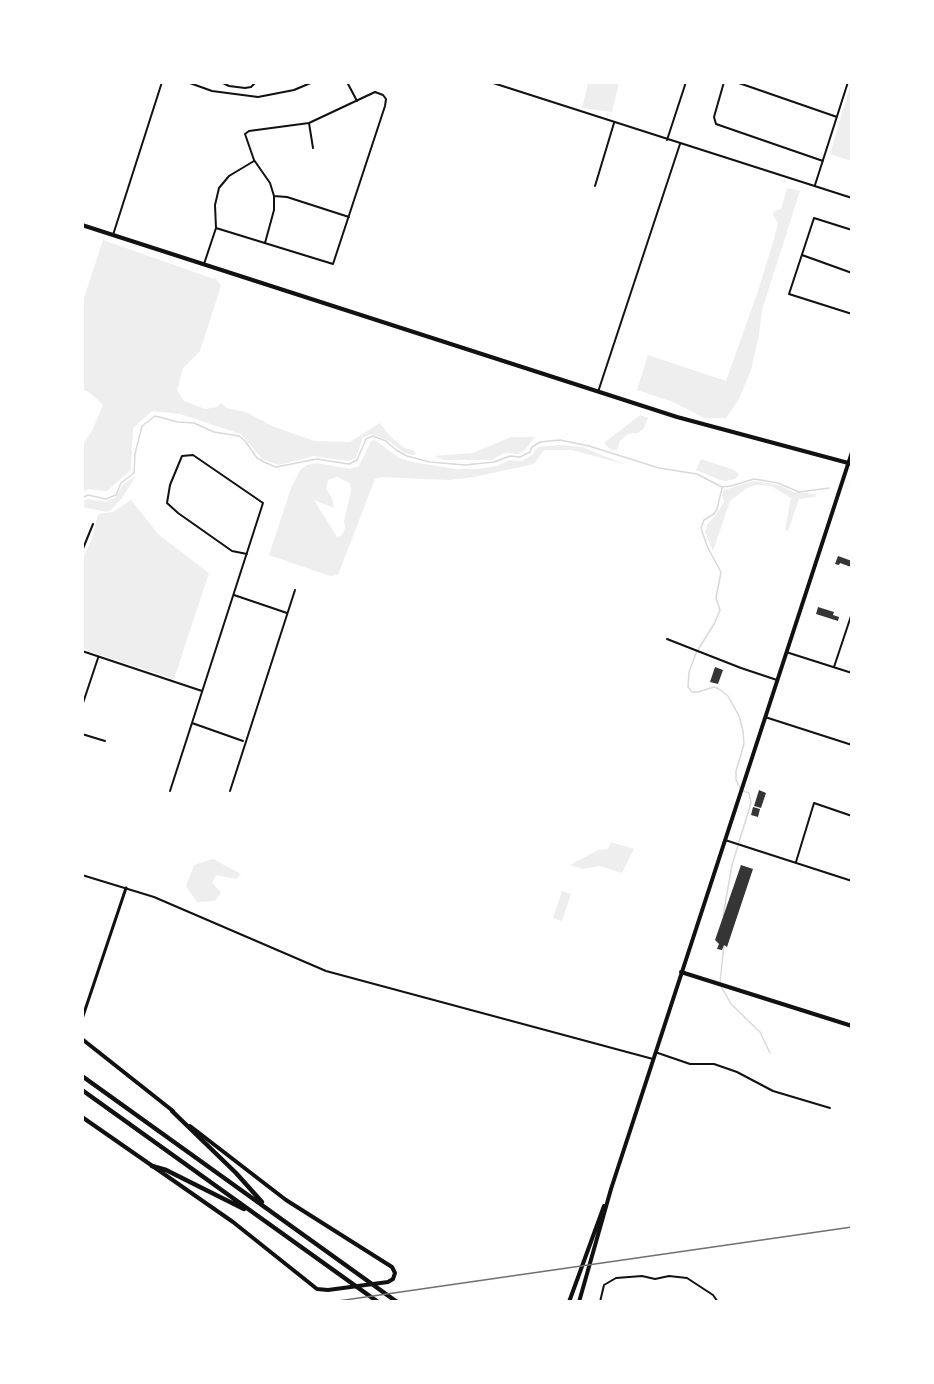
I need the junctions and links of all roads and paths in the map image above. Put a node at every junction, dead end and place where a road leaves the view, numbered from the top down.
1 (162, 82) edge
2 (187, 82) edge
3 (221, 82) edge
4 (313, 82) edge
5 (347, 82) edge
6 (490, 82) edge
7 (686, 82) edge
8 (724, 82) edge
9 (736, 82) edge
10 (848, 82) edge
11 (256, 83) edge
12 (357, 101) junction
13 (837, 117) junction
14 (615, 122) junction
15 (309, 123) junction
16 (667, 140) junction
17 (680, 144) junction
18 (314, 148) dead end
19 (254, 160) junction
20 (823, 161) junction
21 (814, 185) junction
22 (594, 186) dead end
23 (274, 196) junction
24 (852, 198) edge
25 (349, 217) junction
26 (82, 225) edge
27 (216, 228) junction
28 (852, 230) edge
29 (113, 235) junction
30 (265, 243) junction
31 (802, 255) junction
32 (204, 264) junction
33 (852, 273) edge
34 (852, 314) edge
35 (598, 392) junction
36 (852, 452) edge
37 (850, 464) edge
38 (93, 524) dead end
39 (82, 551) edge
40 (247, 554) junction
41 (295, 590) dead end
42 (234, 596) junction
43 (287, 613) junction
44 (852, 613) edge
45 (667, 639) dead end
46 (82, 651) edge
47 (786, 652) junction
48 (98, 658) junction
49 (834, 667) junction
50 (852, 673) edge
51 (777, 680) junction
52 (202, 691) junction
53 (82, 706) edge
54 (765, 717) junction
55 (192, 723) junction
56 (82, 734) edge
57 (105, 741) dead end
58 (244, 741) junction
59 (852, 745) edge
60 (230, 791) dead end
61 (170, 792) dead end
62 (852, 816) edge
63 (725, 840) junction
64 (796, 862) junction
65 (82, 875) edge
66 (852, 881) edge
67 (126, 888) junction
68 (681, 972) junction
69 (82, 1019) edge
70 (852, 1026) edge
71 (82, 1039) edge
72 (655, 1052) junction
73 (653, 1059) junction
74 (82, 1076) edge
75 (82, 1090) edge
76 (830, 1108) dead end
77 (172, 1110) junction
78 (82, 1117) edge
79 (152, 1166) junction
80 (611, 1189) junction
81 (270, 1211) junction
82 (258, 1216) junction
83 (378, 1302) edge
84 (397, 1302) edge
85 (569, 1302) edge
86 (579, 1302) edge
87 (600, 1302) edge
88 (718, 1302) edge

1 - 29 street
2 - 4 street
3 - 11 street
5 - 12 street
6 - 14 street
7 - 16 street
8 - 20 street
9 - 13 street
10 - 13 street
12 - 15 street
12 - 25 street
13 - 20 street
14 - 16 street
14 - 22 street
15 - 18 street
15 - 19 street
16 - 17 street
17 - 21 street
17 - 35 street
19 - 23 street
19 - 27 street
20 - 21 street
21 - 24 street
23 - 25 street
23 - 30 street
25 - 30 street
26 - 29 main road
27 - 30 street
27 - 32 street
28 - 31 street
29 - 32 main road
31 - 33 street
31 - 34 street
32 - 35 main road
35 - 37 main road
36 - 37 main road
37 - 47 main road
38 - 39 street
40 - 40 street
40 - 42 street
41 - 43 street
42 - 43 street
42 - 52 street
43 - 58 street
44 - 49 street
45 - 51 street
46 - 48 street
47 - 49 street
47 - 51 main road
48 - 52 street
48 - 53 street
49 - 50 street
51 - 54 main road
52 - 55 street
54 - 59 street
54 - 63 main road
55 - 58 street
55 - 61 street
56 - 57 street
58 - 60 street
62 - 64 street
63 - 64 street
63 - 68 main road
64 - 66 street
65 - 67 street
67 - 69 street
67 - 73 street
68 - 70 main road
68 - 72 main road
71 - 77 main road
72 - 73 main road
72 - 76 street
73 - 80 main road
74 - 81 highway
75 - 82 highway
77 - 79 main road
77 - 81 highway
78 - 79 main road
79 - 82 highway
80 - 85 main road
80 - 86 main road
81 - 84 highway
82 - 83 highway
87 - 88 street

